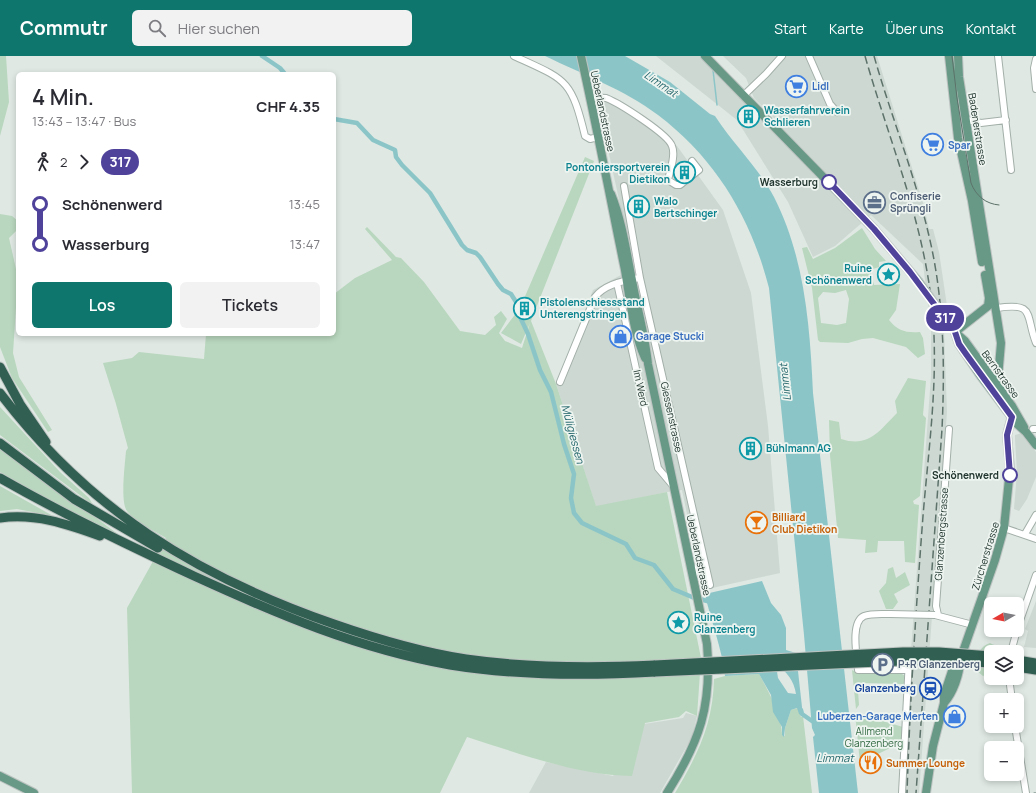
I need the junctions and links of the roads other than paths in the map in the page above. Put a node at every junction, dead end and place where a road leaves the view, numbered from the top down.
1 (514, 56) edge
2 (581, 56) edge
3 (782, 56) edge
4 (809, 56) edge
5 (949, 56) edge
6 (958, 56) edge
7 (998, 56) edge
8 (707, 57) edge
9 (1036, 59) edge
10 (1036, 89) edge
11 (743, 96) junction
12 (590, 99) junction
13 (837, 112) dead end
14 (966, 120) junction
15 (1006, 120) junction
16 (598, 137) junction
17 (692, 161) dead end
18 (1011, 170) dead end
19 (624, 186) dead end
20 (976, 203) junction
21 (640, 278) junction
22 (629, 280) junction
23 (617, 283) junction
24 (985, 308) junction
25 (997, 308) junction
26 (998, 318) junction
27 (953, 329) junction
28 (1036, 343) edge
29 (0, 367) edge
30 (998, 368) junction
31 (980, 375) junction
32 (989, 375) junction
33 (560, 382) dead end
34 (0, 393) edge
35 (1003, 394) junction
36 (1012, 406) junction
37 (1012, 417) junction
38 (949, 429) dead end
39 (1029, 430) edge
40 (1007, 435) junction
41 (0, 443) edge
42 (1036, 445) edge
43 (0, 478) edge
44 (83, 483) junction
45 (674, 487) junction
46 (1036, 514) edge
47 (0, 518) edge
48 (1004, 528) junction
49 (1025, 534) junction
50 (1036, 539) edge
51 (702, 556) junction
52 (1036, 575) edge
53 (694, 576) junction
54 (710, 585) dead end
55 (221, 589) junction
56 (1024, 609) edge
57 (937, 615) junction
58 (973, 625) junction
59 (357, 633) junction
60 (910, 650) dead end
61 (984, 655) edge
62 (984, 663) edge
63 (1036, 663) edge
64 (1024, 664) edge
65 (1024, 666) edge
66 (655, 669) junction
67 (908, 670) junction
68 (1036, 670) edge
69 (1016, 733) edge
70 (0, 776) edge
71 (34, 793) edge
72 (667, 793) edge
73 (902, 793) edge
74 (926, 793) edge
75 (1026, 793) edge

1 - 16 street
2 - 12 main road, Ueberlandstrasse
3 - 11 street
4 - 13 street
5 - 20 main road, Badenerstrasse
6 - 14 main road, Badenerstrasse
7 - 15 street
8 - 11 main road, Bernstrasse
9 - 10 street
11 - 27 main road, Bernstrasse, bridge
12 - 16 main road, Ueberlandstrasse
12 - 17 street
14 - 15 street
14 - 20 main road, Badenerstrasse
15 - 18 street
16 - 22 main road, Ueberlandstrasse
19 - 21 street, Giessenstrasse
20 - 24 main road
20 - 25 main road
21 - 22 street
21 - 51 street, Giessenstrasse
22 - 23 street
22 - 45 main road, Ueberlandstrasse
23 - 33 street
23 - 45 street, Im Werd
24 - 25 main road
24 - 26 main road
24 - 27 main road
25 - 26 main road
25 - 28 street
26 - 30 main road
27 - 31 main road, Bernstrasse
27 - 32 main road, Bernstrasse
29 - 44 highway
30 - 32 main road
30 - 35 main road
31 - 32 main road
31 - 37 main road, Bernstrasse
32 - 35 main road, Bernstrasse
34 - 44 highway
35 - 36 main road, Bernstrasse
36 - 37 main road, Zürcherstrasse
36 - 39 main road, Bernstrasse
37 - 39 main road, Bernstrasse
37 - 40 main road, Zürcherstrasse
38 - 57 street, Glanzenbergstrasse
39 - 40 main road
39 - 42 main road, Bernstrasse
40 - 48 main road, Zürcherstrasse
41 - 59 highway
43 - 55 highway
44 - 59 highway
45 - 53 main road, Ueberlandstrasse
46 - 49 street
47 - 55 highway
48 - 49 street
48 - 58 main road, Zürcherstrasse
49 - 50 street
51 - 53 street
51 - 54 street, Giessenstrasse
52 - 56 street
53 - 72 main road, Ueberlandstrasse
55 - 66 highway
57 - 58 street
57 - 67 street, bridge
58 - 74 main road, Zürcherstrasse
59 - 66 highway
60 - 67 street
61 - 66 highway, bridge
62 - 66 highway, bridge
63 - 64 highway
65 - 68 highway
67 - 73 street
69 - 75 street
70 - 71 main road

